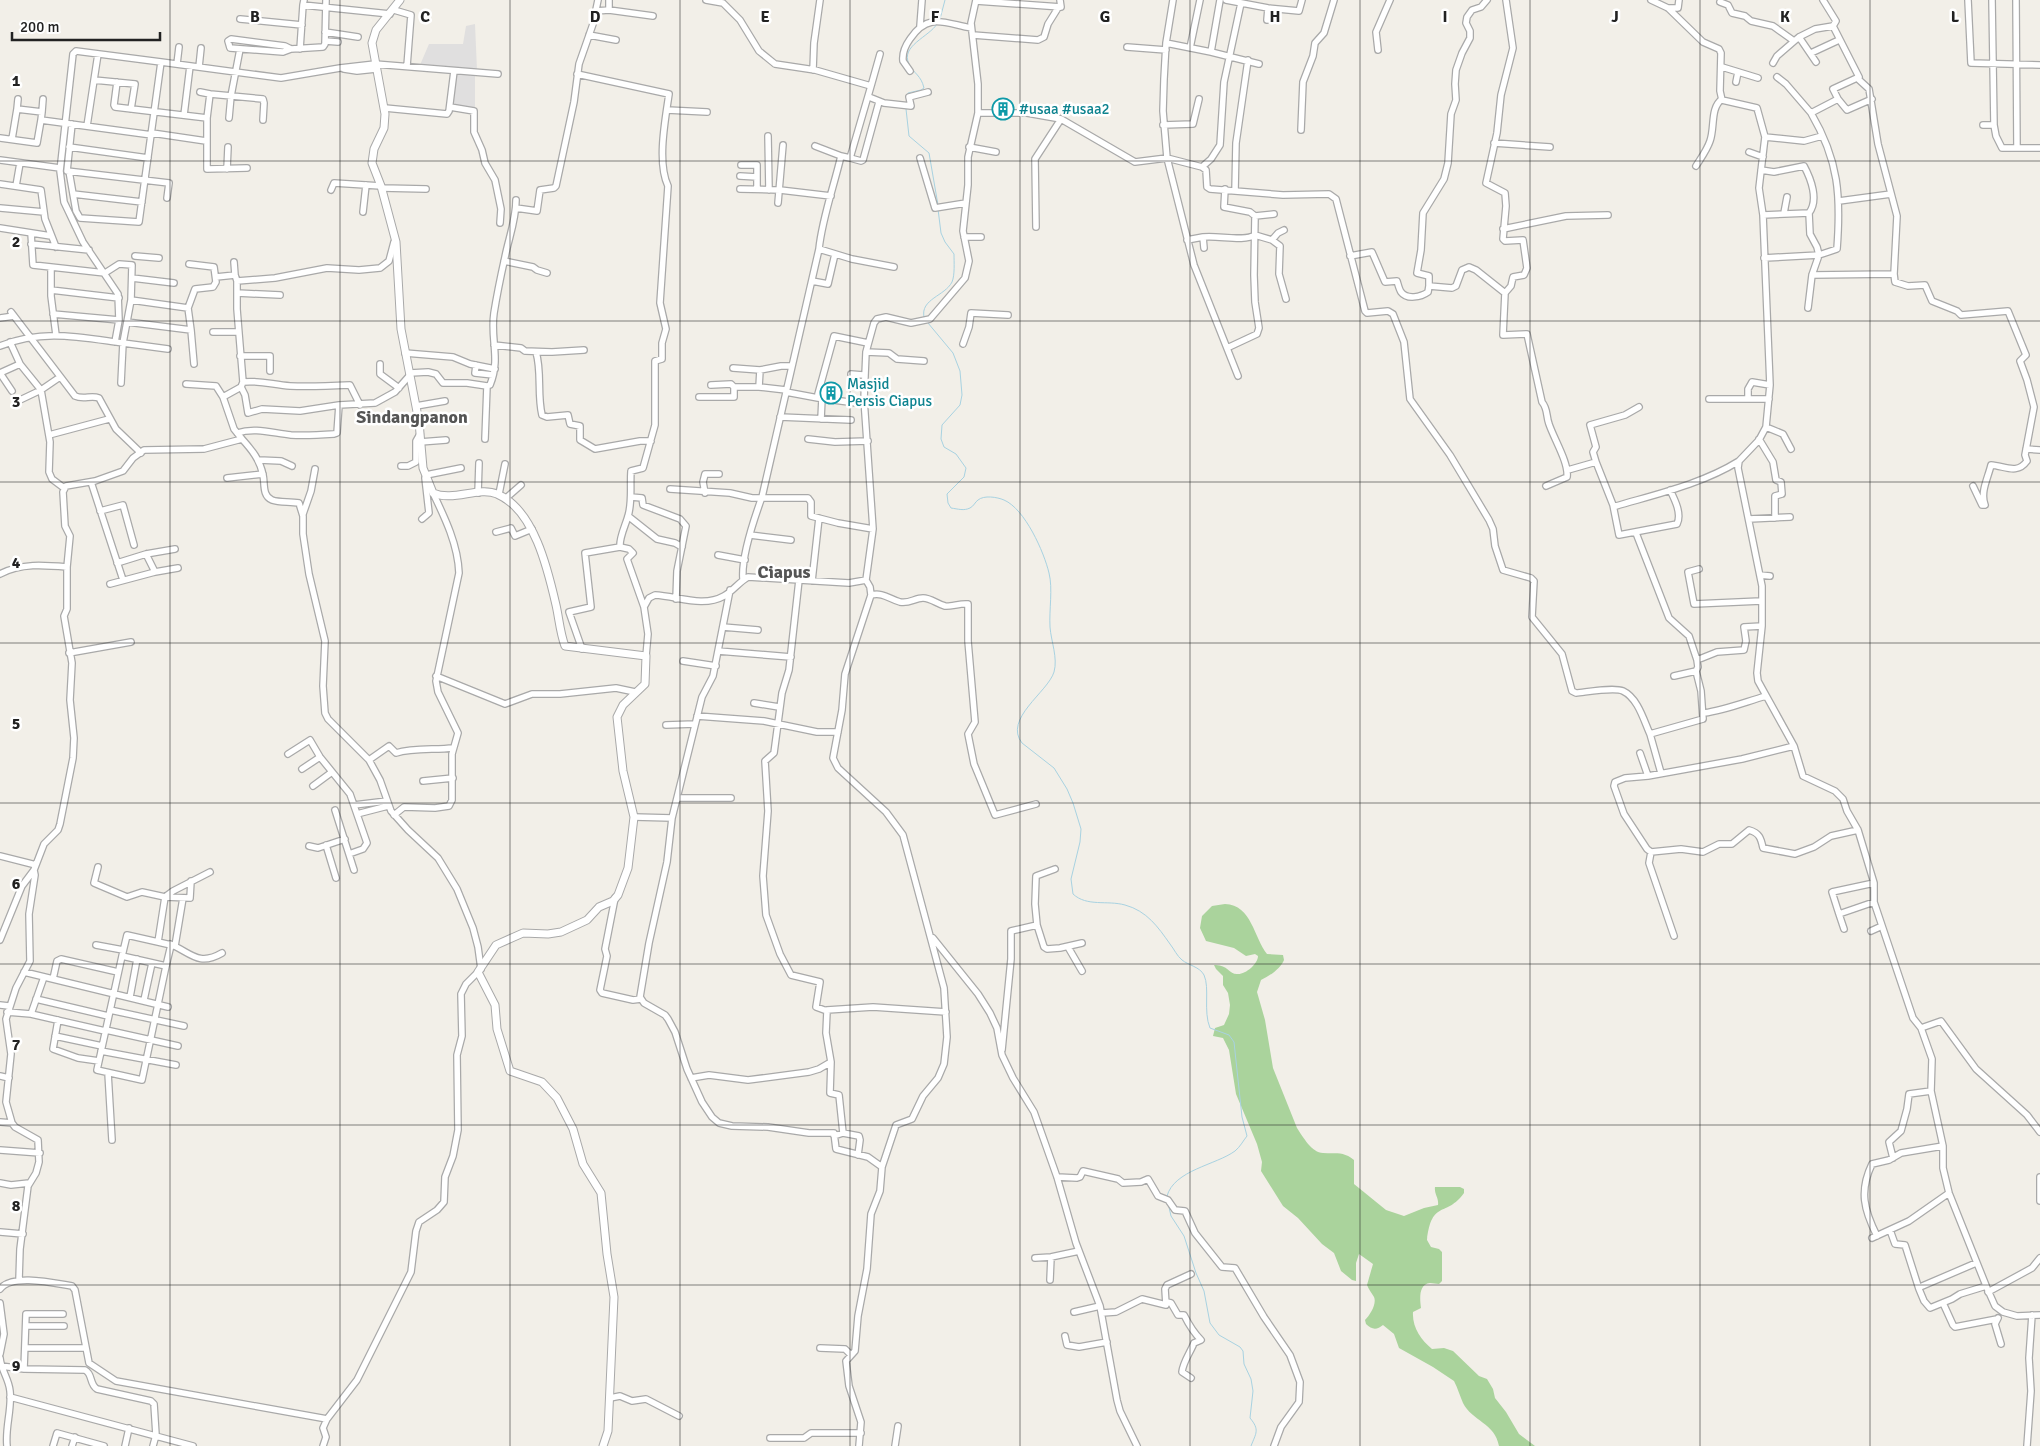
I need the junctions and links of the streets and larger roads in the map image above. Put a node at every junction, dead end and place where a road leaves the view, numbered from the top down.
1 (326, 0) edge
2 (400, 0) edge
3 (598, 0) edge
4 (610, 0) edge
5 (706, 0) edge
6 (820, 0) edge
7 (922, 0) edge
8 (976, 0) edge
9 (1060, 0) edge
10 (1173, 0) edge
11 (1200, 0) edge
12 (1220, 0) edge
13 (1226, 0) edge
14 (1302, 0) edge
15 (1334, 0) edge
16 (1390, 0) edge
17 (1487, 0) edge
18 (1506, 0) edge
19 (1651, 0) edge
20 (1679, 0) edge
21 (1823, 0) edge
22 (1968, 0) edge
23 (1992, 0) edge
24 (2016, 0) edge
25 (724, 1) edge
26 (304, 2) edge
27 (1720, 2) dead end
28 (1241, 3) junction
29 (326, 7) junction
30 (1061, 7) junction
31 (1268, 8) junction
32 (1668, 8) junction
33 (608, 10) junction
34 (596, 11) junction
35 (392, 12) junction
36 (653, 16) dead end
37 (240, 18) dead end
38 (1267, 20) dead end
39 (302, 25) junction
40 (920, 26) junction
41 (1833, 26) junction
42 (971, 28) junction
43 (325, 32) junction
44 (589, 35) junction
45 (973, 35) junction
46 (358, 37) dead end
47 (1797, 39) junction
48 (616, 40) dead end
49 (1839, 40) junction
50 (325, 41) junction
51 (338, 42) dead end
52 (1166, 46) junction
53 (179, 47) dead end
54 (1127, 47) dead end
55 (201, 48) dead end
56 (1190, 48) junction
57 (240, 49) junction
58 (291, 49) junction
59 (300, 49) junction
60 (1378, 50) dead end
61 (1211, 52) junction
62 (1811, 53) junction
63 (98, 54) junction
64 (880, 54) dead end
65 (1228, 56) junction
66 (1248, 60) junction
67 (161, 62) junction
68 (1816, 62) dead end
69 (1773, 63) dead end
70 (177, 64) junction
71 (1259, 64) dead end
72 (1993, 65) junction
73 (2016, 65) junction
74 (2040, 65) edge
75 (190, 66) junction
76 (198, 66) junction
77 (407, 66) junction
78 (370, 67) junction
79 (1722, 67) junction
80 (454, 70) junction
81 (813, 70) junction
82 (237, 71) junction
83 (910, 71) dead end
84 (1738, 72) junction
85 (498, 74) dead end
86 (577, 74) junction
87 (1777, 77) dead end
88 (1156, 78) dead end
89 (1758, 78) dead end
90 (1858, 78) junction
91 (1164, 79) junction
92 (94, 80) junction
93 (117, 82) junction
94 (1736, 82) dead end
95 (872, 86) junction
96 (200, 92) dead end
97 (928, 92) dead end
98 (210, 94) junction
99 (231, 96) junction
100 (869, 97) junction
101 (18, 99) dead end
102 (43, 99) dead end
103 (1722, 99) junction
104 (1838, 99) junction
105 (1872, 99) junction
106 (1199, 100) dead end
107 (879, 102) junction
108 (450, 107) junction
109 (385, 108) junction
110 (17, 109) junction
111 (131, 110) junction
112 (667, 110) junction
113 (42, 112) junction
114 (155, 112) junction
115 (707, 112) dead end
116 (978, 113) junction
117 (1811, 113) junction
118 (184, 115) junction
119 (207, 118) junction
120 (229, 118) dead end
121 (1061, 119) junction
122 (41, 120) junction
123 (263, 120) dead end
124 (64, 123) junction
125 (72, 124) junction
126 (1163, 125) junction
127 (1983, 125) dead end
128 (1994, 125) junction
129 (87, 126) junction
130 (1301, 130) dead end
131 (152, 134) junction
132 (768, 136) dead end
133 (1822, 136) junction
134 (1765, 137) junction
135 (0, 138) edge
136 (12, 139) junction
137 (206, 140) junction
138 (1494, 143) junction
139 (783, 145) dead end
140 (815, 146) dead end
141 (69, 147) junction
142 (228, 147) dead end
143 (969, 147) junction
144 (1550, 147) dead end
145 (2017, 148) junction
146 (2040, 148) edge
147 (996, 152) dead end
148 (1749, 152) dead end
149 (841, 156) junction
150 (1763, 157) junction
151 (148, 158) junction
152 (850, 158) junction
153 (920, 158) dead end
154 (1167, 158) junction
155 (0, 160) edge
156 (20, 163) junction
157 (741, 165) dead end
158 (1696, 166) dead end
159 (1202, 167) junction
160 (247, 168) dead end
161 (227, 169) junction
162 (64, 170) junction
163 (1761, 170) junction
164 (740, 176) dead end
165 (757, 176) junction
166 (145, 179) junction
167 (0, 184) edge
168 (16, 186) junction
169 (374, 186) junction
170 (426, 188) dead end
171 (740, 189) dead end
172 (757, 189) junction
173 (1225, 189) junction
174 (331, 190) dead end
175 (769, 190) junction
176 (780, 190) junction
177 (1235, 191) junction
178 (73, 194) junction
179 (1891, 194) junction
180 (831, 196) junction
181 (1787, 197) dead end
182 (167, 198) dead end
183 (516, 200) dead end
184 (1840, 201) junction
185 (142, 202) junction
186 (778, 203) dead end
187 (966, 203) junction
188 (0, 208) edge
189 (516, 208) junction
190 (44, 212) junction
191 (363, 212) dead end
192 (1784, 213) junction
193 (1809, 213) junction
194 (1274, 214) dead end
195 (1608, 215) dead end
196 (1763, 215) junction
197 (1255, 216) junction
198 (500, 223) dead end
199 (1036, 227) dead end
200 (0, 228) edge
201 (1504, 229) junction
202 (1284, 230) dead end
203 (32, 233) junction
204 (1255, 235) junction
205 (50, 236) junction
206 (964, 237) junction
207 (981, 237) dead end
208 (1203, 237) junction
209 (395, 238) junction
210 (1187, 240) junction
211 (1272, 240) junction
212 (31, 244) junction
213 (56, 247) junction
214 (1204, 248) dead end
215 (819, 249) junction
216 (89, 250) junction
217 (835, 254) junction
218 (1819, 255) junction
219 (1350, 256) junction
220 (159, 258) dead end
221 (1764, 258) junction
222 (504, 261) junction
223 (234, 262) dead end
224 (189, 264) dead end
225 (132, 265) junction
226 (894, 267) dead end
227 (51, 268) junction
228 (105, 273) junction
229 (548, 273) dead end
230 (1894, 274) junction
231 (1812, 275) junction
232 (216, 277) junction
233 (132, 278) junction
234 (236, 278) junction
235 (812, 281) junction
236 (174, 283) dead end
237 (1429, 286) junction
238 (51, 290) junction
239 (1505, 293) junction
240 (237, 294) junction
241 (280, 295) dead end
242 (119, 298) junction
243 (1286, 298) dead end
244 (131, 300) junction
245 (188, 308) junction
246 (1808, 308) dead end
247 (53, 314) junction
248 (1008, 315) dead end
249 (0, 318) edge
250 (119, 320) junction
251 (127, 322) junction
252 (191, 330) junction
253 (213, 332) dead end
254 (238, 332) junction
255 (56, 335) junction
256 (30, 336) junction
257 (10, 342) junction
258 (115, 342) junction
259 (123, 343) junction
260 (868, 343) junction
261 (963, 344) dead end
262 (494, 345) junction
263 (0, 346) edge
264 (1227, 348) junction
265 (168, 350) dead end
266 (584, 350) dead end
267 (536, 352) junction
268 (866, 352) junction
269 (405, 353) junction
270 (240, 356) junction
271 (924, 361) dead end
272 (20, 364) junction
273 (194, 364) dead end
274 (380, 364) dead end
275 (791, 366) junction
276 (732, 368) dead end
277 (760, 370) junction
278 (270, 371) dead end
279 (494, 372) junction
280 (0, 373) edge
281 (410, 374) junction
282 (851, 374) dead end
283 (863, 375) junction
284 (1238, 376) dead end
285 (60, 378) junction
286 (121, 383) dead end
287 (186, 384) dead end
288 (242, 385) junction
289 (711, 385) dead end
290 (1770, 385) junction
291 (487, 386) junction
292 (734, 387) junction
293 (759, 387) junction
294 (41, 390) junction
295 (397, 390) junction
296 (12, 391) dead end
297 (786, 391) junction
298 (223, 397) junction
299 (699, 397) dead end
300 (820, 398) junction
301 (1748, 398) junction
302 (1709, 399) dead end
303 (1769, 399) junction
304 (20, 400) dead end
305 (445, 401) dead end
306 (864, 404) junction
307 (339, 405) junction
308 (360, 405) junction
309 (416, 406) junction
310 (1639, 407) dead end
311 (780, 416) junction
312 (109, 419) junction
313 (821, 419) junction
314 (851, 420) dead end
315 (1766, 427) junction
316 (237, 433) junction
317 (420, 434) junction
318 (49, 435) junction
319 (242, 439) junction
320 (808, 439) dead end
321 (1759, 439) junction
322 (446, 440) dead end
323 (485, 440) dead end
324 (651, 441) junction
325 (420, 442) junction
326 (868, 442) junction
327 (1791, 449) dead end
328 (2026, 449) junction
329 (2040, 450) edge
330 (141, 453) junction
331 (259, 460) junction
332 (1739, 460) junction
333 (1596, 462) junction
334 (479, 463) dead end
335 (505, 464) dead end
336 (292, 466) dead end
337 (401, 466) dead end
338 (461, 468) dead end
339 (315, 469) dead end
340 (1568, 470) junction
341 (425, 473) junction
342 (263, 474) junction
343 (719, 474) dead end
344 (227, 478) dead end
345 (91, 482) junction
346 (521, 485) dead end
347 (1546, 486) dead end
348 (1973, 486) dead end
349 (64, 488) junction
350 (670, 489) dead end
351 (1670, 490) junction
352 (433, 493) junction
353 (478, 493) junction
354 (705, 493) junction
355 (499, 494) junction
356 (631, 497) junction
357 (762, 497) junction
358 (505, 499) junction
359 (1613, 505) junction
360 (100, 511) junction
361 (303, 516) junction
362 (628, 516) junction
363 (1790, 517) dead end
364 (819, 518) junction
365 (1775, 518) junction
366 (422, 519) dead end
367 (1749, 519) junction
368 (532, 529) junction
369 (873, 529) junction
370 (496, 532) dead end
371 (1636, 533) junction
372 (750, 535) junction
373 (791, 540) dead end
374 (134, 545) dead end
375 (620, 547) junction
376 (682, 548) junction
377 (175, 549) dead end
378 (146, 554) junction
379 (718, 555) dead end
380 (744, 560) junction
381 (118, 563) junction
382 (67, 567) junction
383 (178, 568) dead end
384 (1699, 569) dead end
385 (155, 572) junction
386 (0, 574) edge
387 (1760, 575) junction
388 (1770, 576) dead end
389 (123, 580) junction
390 (743, 580) junction
391 (799, 580) junction
392 (866, 580) junction
393 (812, 581) junction
394 (110, 584) dead end
395 (730, 590) junction
396 (871, 595) junction
397 (676, 599) junction
398 (1762, 601) junction
399 (644, 607) junction
400 (1762, 626) junction
401 (723, 628) junction
402 (758, 630) dead end
403 (131, 642) dead end
404 (582, 649) junction
405 (718, 651) junction
406 (69, 653) junction
407 (646, 656) junction
408 (791, 657) junction
409 (1697, 660) junction
410 (683, 661) dead end
411 (716, 666) junction
412 (1696, 671) junction
413 (436, 676) junction
414 (1674, 676) dead end
415 (635, 692) junction
416 (1766, 696) junction
417 (754, 703) dead end
418 (779, 707) junction
419 (1704, 713) junction
420 (697, 716) junction
421 (776, 723) junction
422 (695, 724) junction
423 (666, 725) dead end
424 (838, 732) junction
425 (1650, 734) junction
426 (1794, 746) junction
427 (453, 748) junction
428 (1640, 753) dead end
429 (288, 754) dead end
430 (320, 757) junction
431 (369, 760) junction
432 (302, 768) dead end
433 (332, 772) junction
434 (1661, 773) junction
435 (1648, 776) junction
436 (452, 778) junction
437 (423, 781) dead end
438 (313, 786) dead end
439 (677, 798) junction
440 (731, 798) dead end
441 (387, 803) junction
442 (1036, 804) dead end
443 (354, 805) junction
444 (335, 810) dead end
445 (357, 814) junction
446 (394, 815) junction
447 (634, 817) junction
448 (672, 818) junction
449 (1858, 830) junction
450 (345, 839) junction
451 (326, 845) junction
452 (309, 846) dead end
453 (1651, 852) junction
454 (349, 854) junction
455 (0, 856) edge
456 (98, 867) dead end
457 (35, 868) junction
458 (1055, 869) dead end
459 (354, 870) dead end
460 (210, 872) dead end
461 (336, 878) dead end
462 (191, 881) junction
463 (1874, 883) junction
464 (165, 897) junction
465 (183, 898) junction
466 (615, 898) junction
467 (1874, 902) junction
468 (1839, 914) junction
469 (1037, 925) junction
470 (1882, 926) junction
471 (1844, 929) dead end
472 (1872, 931) dead end
473 (931, 936) junction
474 (1674, 936) dead end
475 (0, 940) edge
476 (158, 942) junction
477 (1082, 943) dead end
478 (96, 945) dead end
479 (173, 945) junction
480 (1068, 947) junction
481 (122, 953) junction
482 (222, 953) dead end
483 (137, 959) junction
484 (152, 963) junction
485 (166, 966) junction
486 (1082, 970) dead end
487 (479, 971) junction
488 (24, 972) junction
489 (118, 972) junction
490 (44, 977) junction
491 (53, 979) junction
492 (114, 993) junction
493 (130, 997) junction
494 (36, 999) junction
495 (641, 999) junction
496 (144, 1000) junction
497 (158, 1004) junction
498 (0, 1005) edge
499 (168, 1007) dead end
500 (8, 1009) junction
501 (827, 1010) junction
502 (946, 1012) junction
503 (109, 1013) junction
504 (31, 1014) junction
505 (58, 1020) junction
506 (155, 1021) junction
507 (184, 1026) dead end
508 (1922, 1028) junction
509 (105, 1030) junction
510 (55, 1036) junction
511 (151, 1040) junction
512 (178, 1046) dead end
513 (102, 1048) junction
514 (1002, 1055) junction
515 (147, 1060) junction
516 (98, 1061) junction
517 (831, 1062) junction
518 (176, 1066) dead end
519 (108, 1073) junction
520 (0, 1076) edge
521 (9, 1078) junction
522 (691, 1078) junction
523 (1931, 1091) junction
524 (0, 1122) edge
525 (12, 1123) junction
526 (2040, 1132) edge
527 (843, 1133) junction
528 (834, 1136) junction
529 (112, 1140) dead end
530 (1943, 1146) junction
531 (0, 1150) edge
532 (40, 1153) junction
533 (858, 1155) junction
534 (1893, 1158) junction
535 (882, 1166) junction
536 (1057, 1177) junction
537 (2040, 1177) edge
538 (0, 1183) edge
539 (29, 1183) junction
540 (1949, 1193) junction
541 (2040, 1201) edge
542 (1890, 1230) junction
543 (0, 1232) edge
544 (22, 1234) junction
545 (1079, 1251) junction
546 (1051, 1257) junction
547 (1035, 1258) dead end
548 (2040, 1258) edge
549 (1976, 1263) junction
550 (1192, 1274) dead end
551 (19, 1280) junction
552 (1050, 1280) dead end
553 (0, 1289) edge
554 (1919, 1289) junction
555 (1987, 1289) junction
556 (1167, 1302) junction
557 (1943, 1302) junction
558 (0, 1303) edge
559 (1100, 1306) junction
560 (1074, 1312) dead end
561 (2003, 1312) junction
562 (1102, 1313) junction
563 (1, 1314) edge
564 (63, 1314) dead end
565 (2032, 1315) junction
566 (2040, 1315) edge
567 (1997, 1319) junction
568 (26, 1326) junction
569 (64, 1326) dead end
570 (1065, 1336) dead end
571 (1107, 1342) junction
572 (2001, 1344) dead end
573 (26, 1348) junction
574 (86, 1348) junction
575 (820, 1348) dead end
576 (0, 1354) edge
577 (851, 1355) junction
578 (0, 1358) edge
579 (1, 1366) edge
580 (24, 1369) junction
581 (1191, 1378) dead end
582 (10, 1396) junction
583 (610, 1398) junction
584 (679, 1416) dead end
585 (327, 1419) junction
586 (898, 1426) dead end
587 (129, 1428) junction
588 (861, 1433) junction
589 (156, 1435) junction
590 (75, 1437) junction
591 (770, 1438) dead end
592 (96, 1445) edge
593 (7, 1446) edge
594 (53, 1446) edge
595 (72, 1446) edge
596 (104, 1446) edge
597 (125, 1446) edge
598 (153, 1446) edge
599 (193, 1446) edge
600 (323, 1446) edge
601 (603, 1446) edge
602 (859, 1446) edge
603 (895, 1446) edge
604 (1137, 1446) edge
605 (1274, 1446) edge
606 (2028, 1446) edge

1 - 29 street
2 - 35 street
3 - 34 street
4 - 33 street
5 - 25 street
6 - 81 street
7 - 40 street
8 - 30 street
8 - 42 street
9 - 30 street
10 - 52 street
11 - 56 street
12 - 61 street
13 - 28 street
14 - 31 street
15 - 130 street
16 - 60 street
17 - 237 street
18 - 138 street
19 - 32 street
20 - 32 street
21 - 41 street
22 - 72 street
23 - 72 street
24 - 73 street
25 - 81 street
26 - 29 street
26 - 39 street
27 - 47 street
28 - 31 street
28 - 65 street
29 - 35 street
29 - 43 street
30 - 45 street
31 - 38 street
32 - 79 street
33 - 34 street
33 - 36 street
34 - 44 street
35 - 77 street
35 - 78 street
37 - 39 street
39 - 59 street
40 - 42 street
40 - 83 street
41 - 47 street
41 - 49 street
42 - 45 street
43 - 46 street
43 - 50 street
44 - 48 street
44 - 86 street
45 - 116 street
47 - 62 street
47 - 69 street
49 - 62 street
49 - 90 street
50 - 51 street
50 - 59 street
52 - 54 street
52 - 56 street
52 - 91 street
53 - 70 street
55 - 76 street
56 - 61 street
57 - 58 street
57 - 58 street
57 - 82 street
58 - 59 street
61 - 65 street
62 - 68 street
63 - 67 street
63 - 92 street
63 - 124 street
64 - 95 street
65 - 66 street
65 - 159 street
66 - 71 street
66 - 177 street
67 - 70 street
67 - 114 street
70 - 75 street
72 - 73 street
72 - 128 street
73 - 74 street
73 - 145 street
75 - 76 street
75 - 118 street
76 - 82 street
77 - 78 street
77 - 80 street
78 - 82 street
78 - 109 street
79 - 84 street
79 - 103 street
80 - 85 street
80 - 108 street
81 - 95 street
82 - 99 street
84 - 89 street
84 - 94 street
86 - 112 street
86 - 189 street
87 - 117 street
88 - 91 street
90 - 104 street
90 - 105 street
91 - 126 street
92 - 93 street
92 - 129 street
93 - 111 street
93 - 111 street
95 - 100 street
96 - 98 street
97 - 107 street
98 - 99 street
98 - 119 street
99 - 120 street
99 - 123 street
100 - 107 street
100 - 152 street
101 - 110 street
102 - 113 street
103 - 134 street
103 - 158 street
104 - 105 street
104 - 117 street
105 - 179 street
106 - 126 street
107 - 152 street
108 - 109 street
108 - 198 street
109 - 169 street
110 - 113 street
110 - 136 street
111 - 114 street
112 - 115 street
112 - 324 street
113 - 122 street
114 - 118 street
114 - 131 street
116 - 121 street
116 - 143 street
117 - 133 street
118 - 119 street
119 - 137 street
121 - 154 street
121 - 199 street
122 - 124 street
122 - 136 street
124 - 125 street
124 - 162 street
125 - 129 street
125 - 141 street
126 - 154 street
127 - 128 street
128 - 145 street
129 - 131 street
131 - 137 street
131 - 151 street
132 - 175 street
133 - 134 street
133 - 184 street
134 - 150 street
135 - 136 street
137 - 161 street
138 - 144 street
138 - 201 street
139 - 176 street
140 - 149 street
141 - 151 street
141 - 162 street
142 - 161 street
143 - 147 street
143 - 187 street
145 - 146 street
148 - 150 street
149 - 152 street
149 - 180 street
150 - 163 street
151 - 166 street
153 - 187 street
154 - 159 street
154 - 210 street
155 - 156 street
156 - 162 street
156 - 168 street
157 - 165 street
159 - 173 street
160 - 161 street
162 - 166 street
162 - 178 street
162 - 216 street
163 - 193 street
163 - 196 street
164 - 165 street
165 - 172 street
166 - 182 street
166 - 185 street
167 - 168 street
168 - 190 street
169 - 170 street
169 - 174 street
169 - 191 street
169 - 209 street
171 - 172 street
172 - 175 street
173 - 177 street
173 - 197 street
175 - 176 street
176 - 180 street
176 - 186 street
177 - 219 street
178 - 185 street
178 - 185 street
179 - 184 street
179 - 230 street
180 - 215 street
181 - 192 street
183 - 189 street
184 - 218 street
187 - 206 street
188 - 190 street
189 - 222 street
190 - 205 street
192 - 193 street
192 - 196 street
193 - 218 street
194 - 197 street
195 - 201 street
196 - 221 street
197 - 204 street
200 - 203 street
201 - 239 street
202 - 211 street
203 - 205 street
203 - 212 street
204 - 208 street
204 - 211 street
204 - 264 street
205 - 213 street
206 - 207 street
206 - 260 street
208 - 210 street
208 - 214 street
209 - 234 street
209 - 269 street
210 - 264 street
211 - 243 street
212 - 213 street
212 - 227 street
213 - 216 street
215 - 217 street
215 - 235 street
216 - 228 street
217 - 226 street
217 - 235 street
218 - 221 street
218 - 231 street
219 - 237 street
219 - 425 street
220 - 225 street
221 - 290 street
222 - 229 street
222 - 262 street
223 - 234 street
224 - 232 street
225 - 228 street
225 - 233 street
227 - 228 street
227 - 238 street
228 - 242 street
230 - 231 street
230 - 328 street
231 - 246 street
232 - 234 street
232 - 245 street
233 - 236 street
233 - 244 street
234 - 240 street
235 - 275 street
237 - 239 street
238 - 242 street
238 - 247 street
239 - 340 street
240 - 241 street
240 - 254 street
242 - 250 street
244 - 245 street
244 - 251 street
245 - 252 street
247 - 250 street
247 - 255 street
248 - 261 street
249 - 256 street
250 - 258 street
251 - 252 street
251 - 259 street
252 - 273 street
253 - 254 street
254 - 270 street
255 - 256 street
255 - 258 street
256 - 257 street
256 - 285 street
257 - 263 street
257 - 272 street
258 - 259 street
259 - 265 street
259 - 286 street
260 - 268 street
260 - 300 street
262 - 267 street
262 - 279 street
264 - 284 street
266 - 267 street
267 - 324 street
268 - 271 street
268 - 283 street
269 - 279 street
269 - 281 street
270 - 278 street
270 - 288 street
272 - 280 street
272 - 294 street
274 - 295 street
275 - 277 street
275 - 297 street
276 - 277 street
277 - 293 street
279 - 291 street
280 - 296 street
281 - 291 street
281 - 295 street
281 - 309 street
282 - 283 street
283 - 306 street
285 - 294 street
285 - 312 street
287 - 298 street
288 - 298 street
288 - 307 street
288 - 308 street
289 - 292 street
290 - 301 street
290 - 303 street
291 - 323 street
292 - 293 street
292 - 299 street
293 - 297 street
294 - 304 street
294 - 318 street
295 - 308 street
297 - 300 street
297 - 311 street
298 - 316 street
300 - 306 street
300 - 313 street
301 - 302 street
301 - 303 street
303 - 315 street
305 - 309 street
306 - 326 street
307 - 308 street
307 - 316 street
309 - 317 street
310 - 333 street
311 - 313 street
311 - 357 street
312 - 318 street
312 - 330 street
313 - 314 street
315 - 321 street
315 - 327 street
316 - 319 street
317 - 325 street
317 - 337 street
318 - 349 street
319 - 330 street
319 - 331 street
320 - 326 street
321 - 332 street
321 - 365 street
322 - 325 street
324 - 356 street
325 - 341 street
326 - 369 street
328 - 329 street
328 - 348 street
330 - 345 street
331 - 336 street
331 - 342 street
332 - 351 street
332 - 367 street
333 - 340 street
333 - 359 street
334 - 353 street
335 - 355 street
338 - 341 street
339 - 361 street
340 - 347 street
341 - 352 street
341 - 366 street
342 - 344 street
342 - 361 street
343 - 354 street
345 - 349 street
345 - 360 street
346 - 358 street
349 - 382 street
350 - 354 street
351 - 359 street
351 - 371 street
352 - 353 street
352 - 413 street
353 - 355 street
354 - 357 street
355 - 358 street
356 - 362 street
356 - 376 street
357 - 364 street
357 - 372 street
358 - 368 street
359 - 371 street
360 - 374 street
360 - 381 street
361 - 431 street
362 - 375 street
362 - 376 street
363 - 365 street
364 - 369 street
364 - 393 street
365 - 367 street
367 - 387 street
368 - 370 street
368 - 404 street
369 - 392 street
371 - 409 street
372 - 373 street
372 - 380 street
375 - 399 street
375 - 404 street
376 - 397 street
377 - 378 street
378 - 381 street
378 - 385 street
379 - 380 street
380 - 390 street
381 - 389 street
382 - 386 street
382 - 406 street
383 - 385 street
384 - 398 street
385 - 389 street
387 - 388 street
387 - 398 street
389 - 394 street
390 - 391 street
390 - 395 street
391 - 393 street
391 - 408 street
392 - 393 street
392 - 396 street
395 - 397 street
395 - 401 street
396 - 424 street
396 - 442 street
397 - 399 street
398 - 400 street
399 - 407 street
400 - 409 street
400 - 416 street
401 - 402 street
401 - 405 street
403 - 406 street
404 - 407 street
405 - 408 street
405 - 411 street
406 - 457 street
407 - 415 street
408 - 418 street
409 - 412 street
410 - 411 street
411 - 420 street
412 - 414 street
412 - 419 street
413 - 415 street
413 - 427 street
415 - 447 street
416 - 419 street
416 - 426 street
417 - 418 street
418 - 421 street
419 - 425 street
420 - 421 street
420 - 422 street
421 - 424 street
421 - 501 street
422 - 423 street
422 - 439 street
424 - 473 street
425 - 434 street
426 - 434 street
426 - 449 street
427 - 431 street
427 - 436 street
428 - 435 street
429 - 430 street
430 - 432 street
430 - 433 street
431 - 441 street
433 - 438 street
433 - 443 street
434 - 435 street
435 - 453 street
436 - 437 street
436 - 446 street
439 - 440 street
439 - 448 street
441 - 443 street
441 - 445 street
441 - 446 street
443 - 445 street
444 - 450 street
445 - 454 street
446 - 487 street
447 - 448 street
447 - 466 street
448 - 495 street
449 - 453 street
449 - 463 street
450 - 451 street
450 - 454 street
451 - 452 street
451 - 461 street
453 - 474 street
454 - 459 street
455 - 457 street
456 - 464 street
457 - 475 street
457 - 488 street
458 - 469 street
460 - 462 street
462 - 464 street
462 - 465 street
463 - 467 street
463 - 468 street
464 - 465 street
464 - 476 street
465 - 479 street
466 - 487 street
466 - 495 street
467 - 468 street
467 - 470 street
468 - 471 street
469 - 480 street
469 - 514 street
470 - 472 street
470 - 508 street
473 - 502 street
473 - 514 street
476 - 479 street
476 - 481 street
477 - 480 street
478 - 481 street
479 - 482 street
479 - 485 street
480 - 486 street
481 - 483 street
481 - 489 street
483 - 484 street
483 - 493 street
484 - 485 street
484 - 496 street
485 - 497 street
487 - 583 street
487 - 585 street
488 - 490 street
488 - 500 street
489 - 491 street
489 - 492 street
490 - 491 street
490 - 494 street
491 - 492 street
492 - 493 street
492 - 503 street
493 - 496 street
494 - 503 street
494 - 504 street
495 - 522 street
496 - 497 street
497 - 499 street
497 - 506 street
498 - 500 street
500 - 504 street
500 - 521 street
501 - 502 street
501 - 517 street
502 - 535 street
503 - 506 street
503 - 509 street
504 - 505 street
505 - 509 street
505 - 510 street
506 - 507 street
506 - 511 street
508 - 523 street
508 - 526 street
509 - 511 street
509 - 513 street
510 - 513 street
510 - 516 street
511 - 512 street
511 - 515 street
513 - 515 street
513 - 516 street
514 - 536 street
515 - 518 street
515 - 519 street
516 - 519 street
517 - 522 street
517 - 527 street
519 - 529 street
520 - 521 street
521 - 525 street
522 - 528 street
523 - 530 street
523 - 534 street
524 - 525 street
525 - 532 street
527 - 528 street
527 - 533 street
528 - 533 street
530 - 534 street
530 - 540 street
531 - 532 street
532 - 539 street
533 - 535 street
534 - 542 street
535 - 577 street
536 - 545 street
536 - 605 street
537 - 541 street
538 - 539 street
539 - 544 street
540 - 542 street
540 - 549 street
542 - 554 street
543 - 544 street
544 - 551 street
545 - 546 street
545 - 559 street
546 - 547 street
546 - 552 street
548 - 555 street
549 - 554 street
549 - 555 street
550 - 556 street
551 - 553 street
551 - 574 street
554 - 557 street
555 - 557 street
555 - 561 street
556 - 562 street
556 - 581 street
557 - 567 street
558 - 563 street
559 - 560 street
559 - 562 street
561 - 565 street
561 - 567 street
562 - 571 street
563 - 576 street
564 - 568 street
565 - 566 street
565 - 606 street
567 - 572 street
568 - 569 street
568 - 573 street
570 - 571 street
571 - 604 street
573 - 574 street
573 - 580 street
574 - 585 street
575 - 577 street
577 - 588 street
578 - 579 street
579 - 580 street
579 - 582 street
580 - 589 street
582 - 587 street
582 - 593 street
583 - 584 street
583 - 601 street
585 - 600 street
586 - 603 street
587 - 589 street
587 - 597 street
588 - 591 street
588 - 602 street
589 - 598 street
589 - 599 street
590 - 592 street
590 - 594 street
590 - 595 street
592 - 596 street

